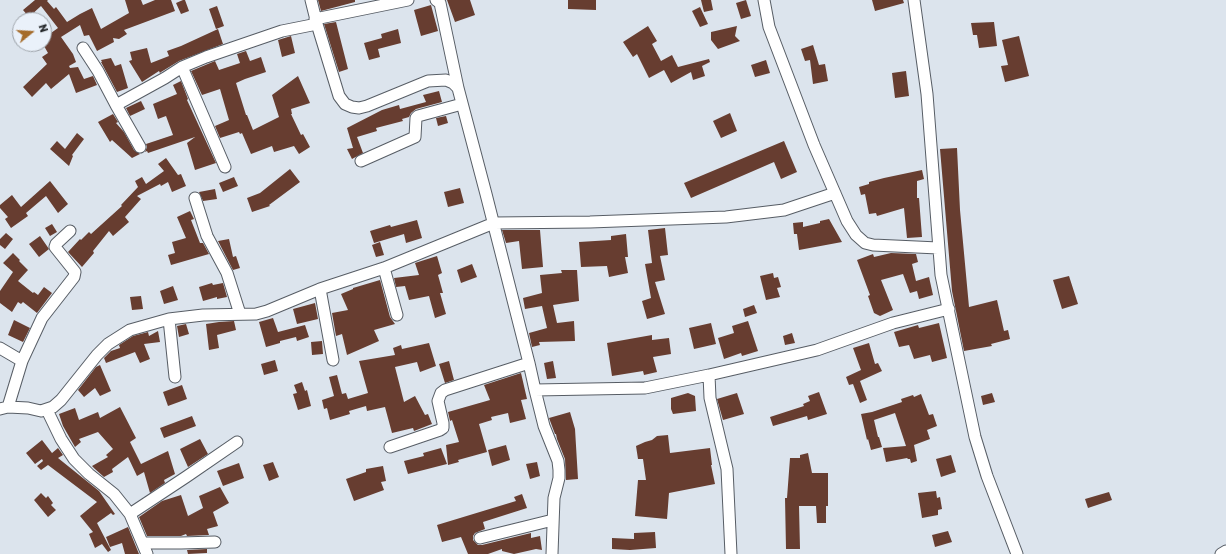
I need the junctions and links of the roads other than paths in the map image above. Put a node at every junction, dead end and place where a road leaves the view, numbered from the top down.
1 (311, 0) edge
2 (408, 0) edge
3 (436, 0) edge
4 (764, 0) edge
5 (914, 0) edge
6 (316, 22) junction
7 (83, 48) dead end
8 (182, 67) junction
9 (458, 88) junction
10 (462, 104) junction
11 (116, 105) junction
12 (140, 147) dead end
13 (361, 161) dead end
14 (225, 167) dead end
15 (835, 193) junction
16 (195, 198) dead end
17 (494, 223) junction
18 (70, 231) dead end
19 (938, 248) junction
20 (384, 268) junction
21 (320, 289) junction
22 (948, 309) junction
23 (240, 314) junction
24 (397, 315) dead end
25 (169, 318) junction
26 (0, 348) edge
27 (333, 360) dead end
28 (22, 361) junction
29 (529, 363) junction
30 (709, 375) junction
31 (175, 377) dead end
32 (535, 390) junction
33 (4, 408) edge
34 (47, 410) junction
35 (236, 442) dead end
36 (390, 446) dead end
37 (130, 514) junction
38 (553, 520) junction
39 (480, 538) dead end
40 (215, 542) dead end
41 (143, 543) junction
42 (1226, 551) edge
43 (147, 554) edge
44 (552, 554) edge
45 (731, 554) edge
46 (1017, 554) edge
47 (1221, 554) edge

1 - 6 street
2 - 6 street
3 - 9 street
4 - 15 street
5 - 19 street
6 - 8 street
6 - 9 street
7 - 11 street
8 - 11 street
8 - 14 street
9 - 10 street
10 - 13 street
10 - 17 street
11 - 12 street
15 - 17 street
15 - 19 street
16 - 23 street
17 - 20 street
17 - 29 street
18 - 28 street
19 - 22 street
20 - 21 street
20 - 24 street
21 - 23 street
21 - 27 street
22 - 30 street
22 - 46 street
23 - 25 street
25 - 31 street
25 - 34 street
26 - 28 street
28 - 33 street
29 - 32 street
29 - 36 street
30 - 32 street
30 - 45 street
32 - 38 street
33 - 34 street
34 - 37 street
35 - 37 street
37 - 41 street
38 - 39 street
38 - 44 street
40 - 41 street
41 - 43 street
42 - 47 street

